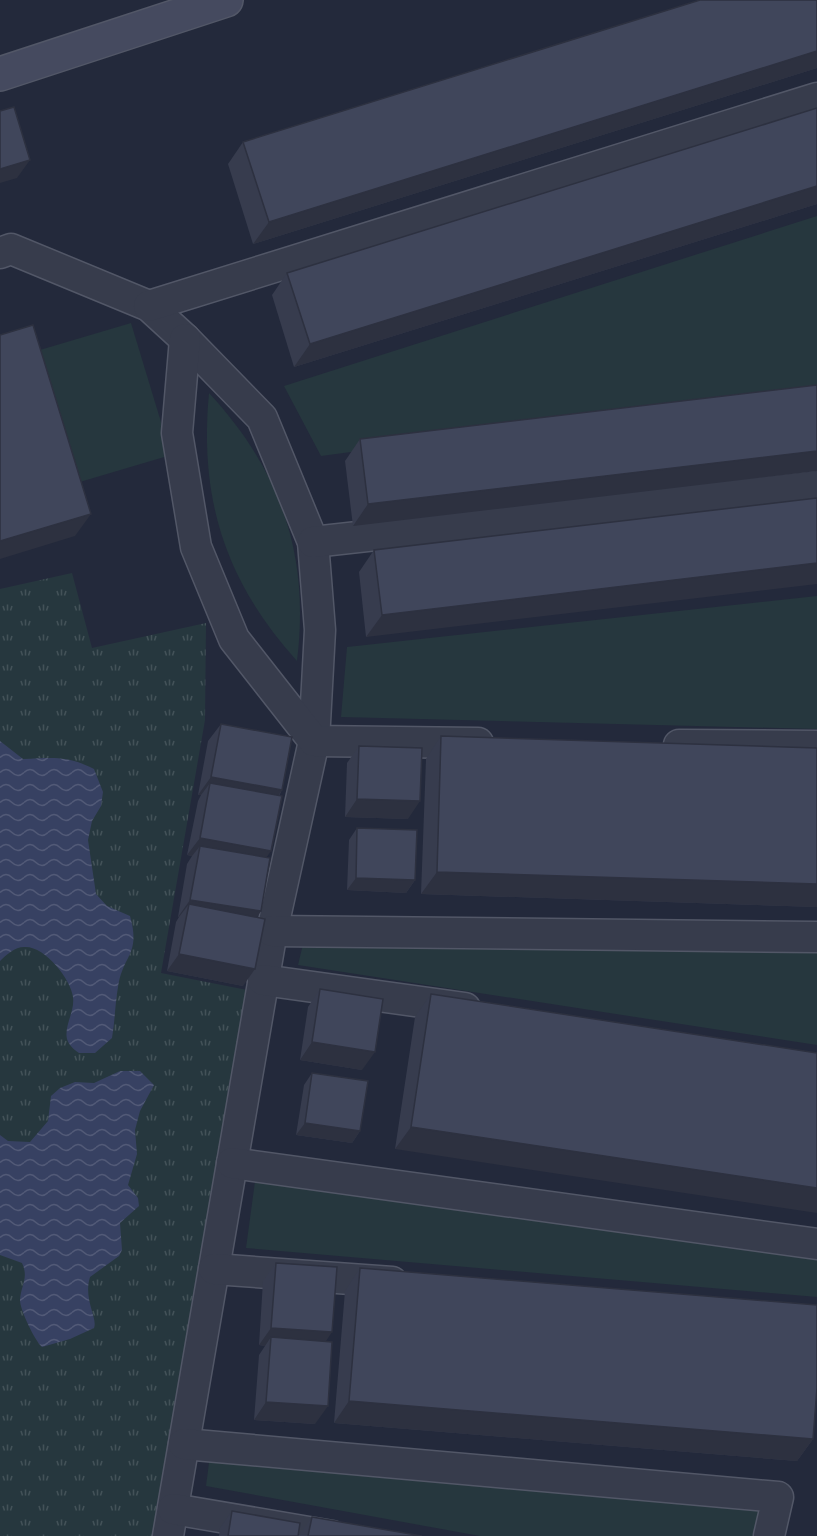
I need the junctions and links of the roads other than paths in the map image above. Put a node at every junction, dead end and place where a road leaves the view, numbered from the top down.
1 (226, 0) edge
2 (0, 74) edge
3 (817, 98) edge
4 (0, 253) edge
5 (148, 306) junction
6 (185, 339) junction
7 (817, 486) edge
8 (313, 542) junction
9 (314, 741) junction
10 (506, 743) edge
11 (649, 744) edge
12 (817, 746) edge
13 (272, 931) junction
14 (817, 937) edge
15 (263, 980) junction
16 (487, 1011) edge
17 (232, 1162) junction
18 (817, 1244) edge
19 (214, 1269) junction
20 (415, 1284) edge
21 (184, 1444) junction
22 (171, 1523) edge
23 (332, 1536) edge
24 (769, 1536) edge

1 - 2 street
3 - 5 street
4 - 5 street
5 - 6 street
6 - 8 street
6 - 9 street
7 - 8 street
8 - 9 street
9 - 10 street
9 - 13 street
11 - 12 street
13 - 14 street
13 - 15 street
15 - 16 street
15 - 17 street
17 - 18 street
17 - 19 street
19 - 20 street
19 - 21 street
21 - 22 street
21 - 24 street
22 - 23 street

